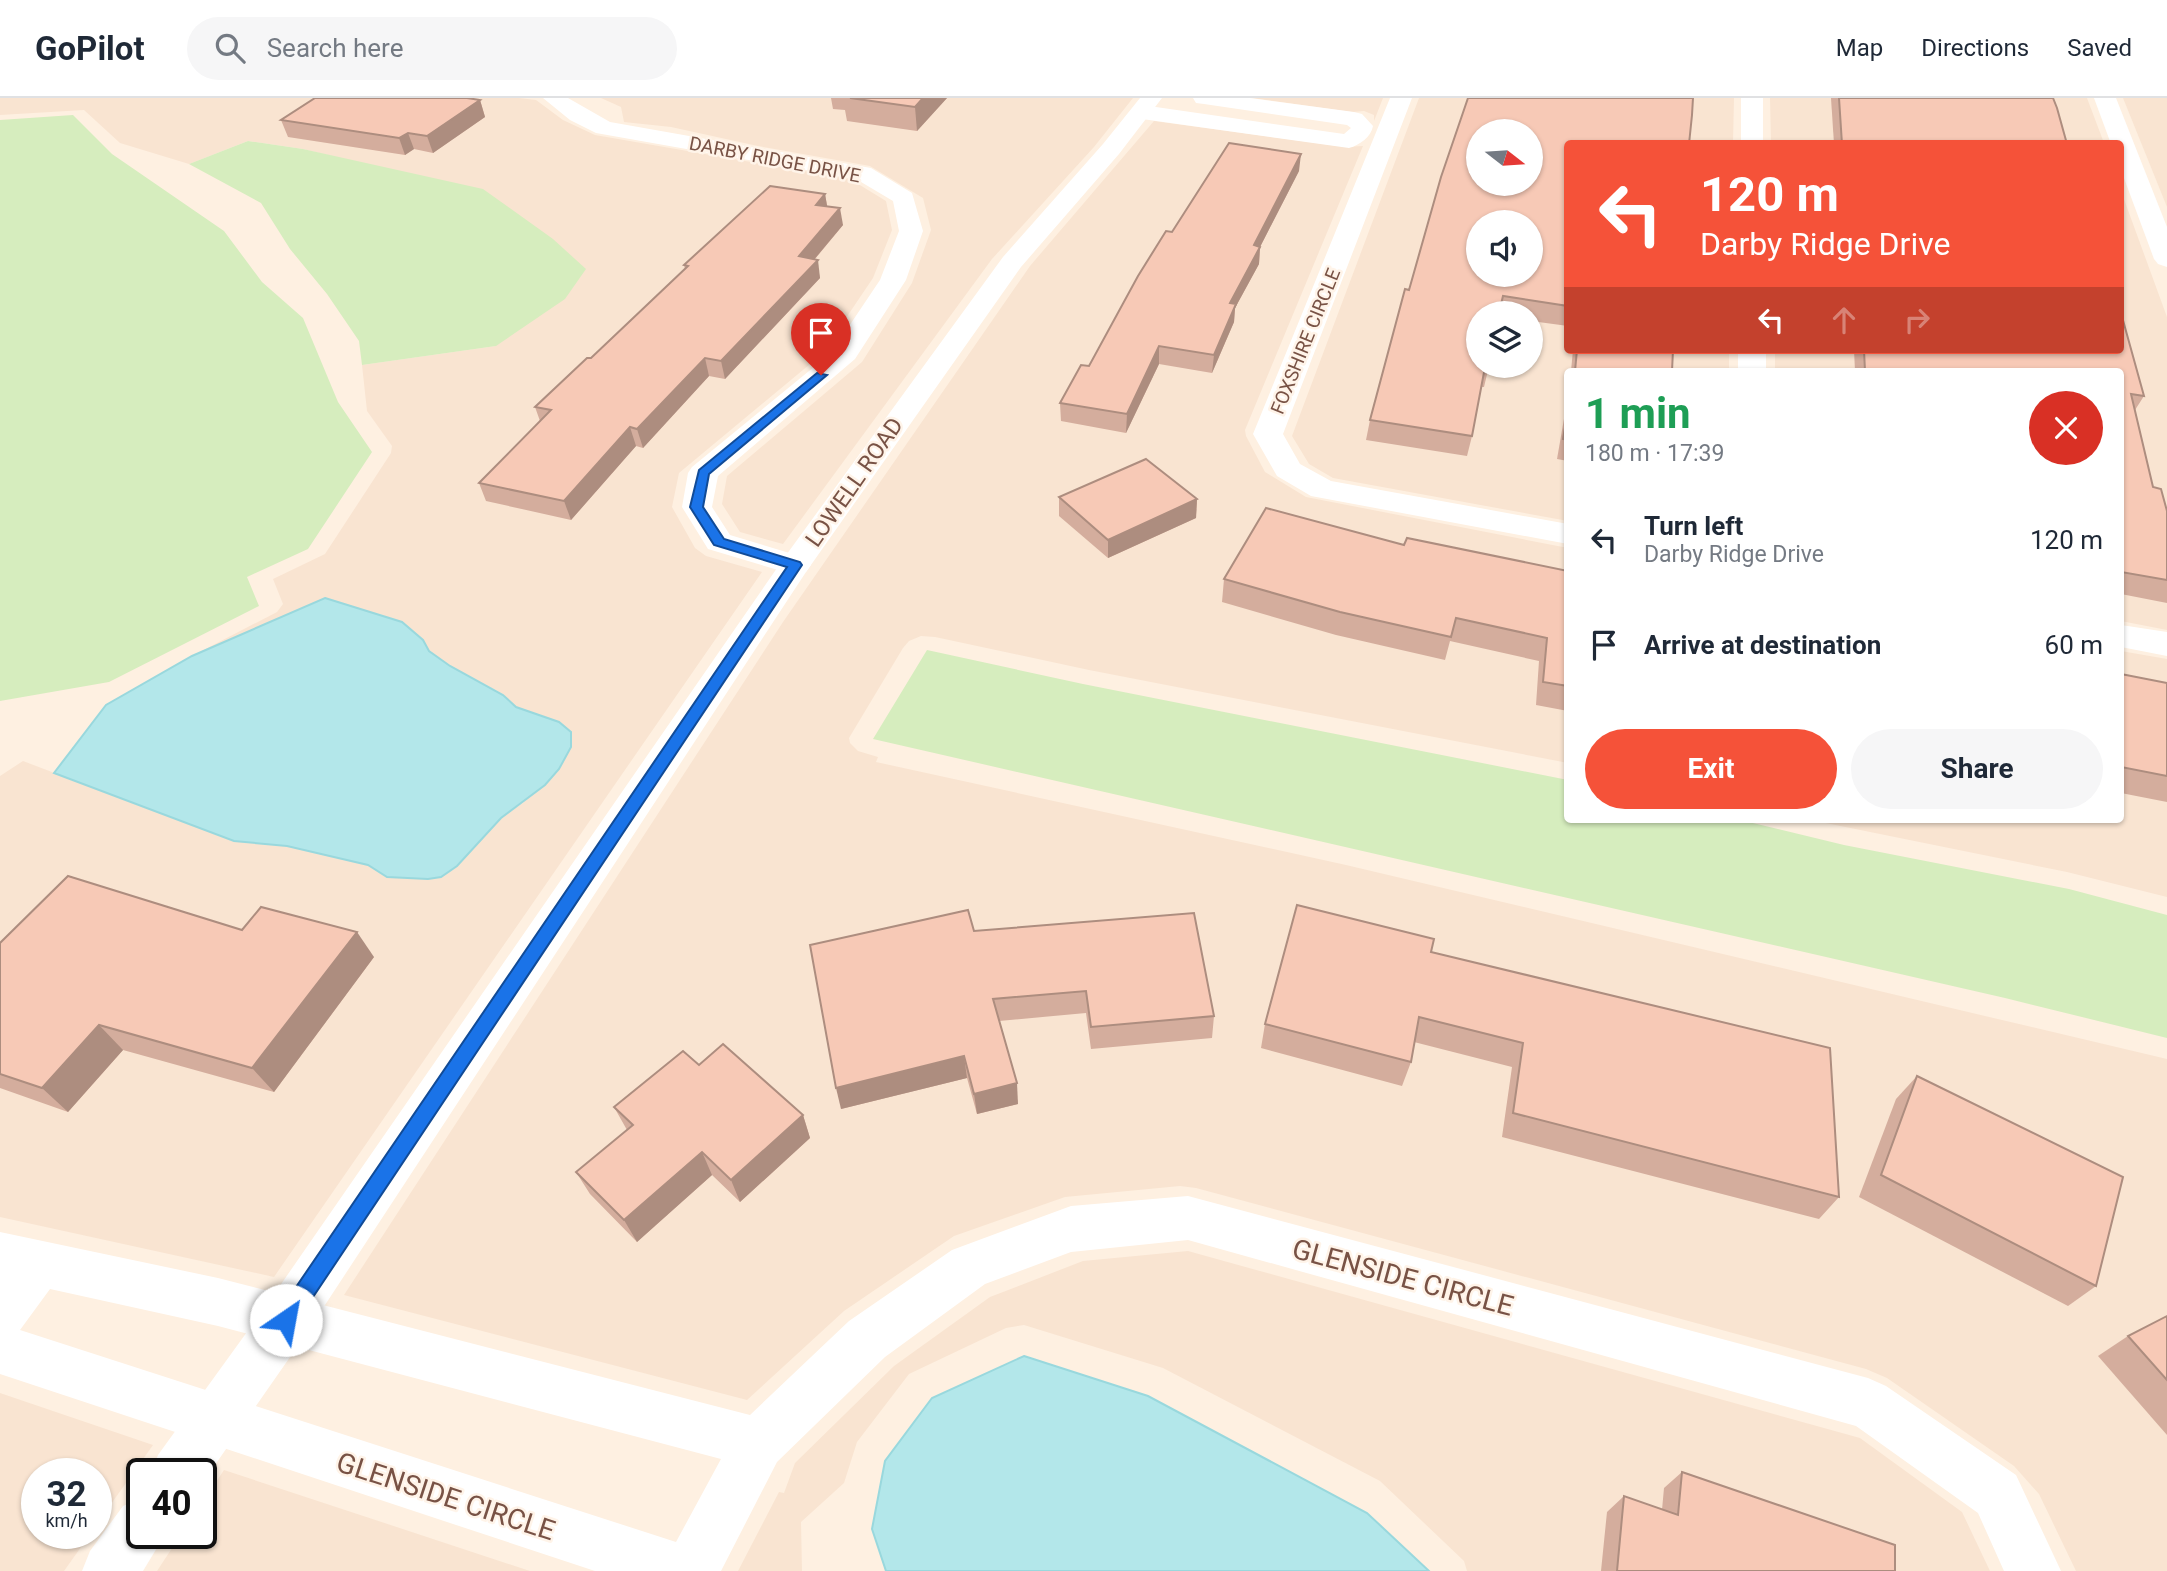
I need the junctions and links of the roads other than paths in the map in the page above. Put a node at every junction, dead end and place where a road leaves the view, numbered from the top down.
1 (554, 98) edge
2 (1204, 98) edge
3 (1401, 98) edge
4 (1752, 98) edge
5 (2105, 98) edge
6 (1146, 105) edge
7 (1361, 131) junction
8 (1386, 135) junction
9 (1752, 140) edge
10 (2121, 140) edge
11 (2124, 148) edge
12 (2167, 260) edge
13 (1564, 533) edge
14 (795, 565) junction
15 (2124, 637) edge
16 (2167, 644) edge
17 (20, 1260) edge
18 (0, 1317) edge
19 (286, 1320) junction
20 (0, 1349) edge
21 (213, 1421) junction
22 (758, 1443) junction
23 (188, 1458) edge
24 (126, 1548) edge
25 (110, 1571) edge
26 (679, 1571) edge
27 (691, 1571) edge
28 (2033, 1571) edge

1 - 14 street, DARBY RIDGE DRIVE
2 - 7 street
3 - 8 street, FOXSHIRE CIRCLE
4 - 9 street
5 - 10 street
6 - 7 street
6 - 14 street, LOWELL ROAD
7 - 8 street
8 - 13 street, FOXSHIRE CIRCLE
11 - 12 street
14 - 19 street, LOWELL ROAD
15 - 16 street
17 - 18 street
17 - 19 street
19 - 21 street, LOWELL ROAD
19 - 22 street
20 - 21 street, GLENSIDE CIRCLE
21 - 23 street, LOWELL ROAD
21 - 26 street, GLENSIDE CIRCLE
22 - 27 street, GLENSIDE CIRCLE
22 - 28 street, GLENSIDE CIRCLE
24 - 25 street

